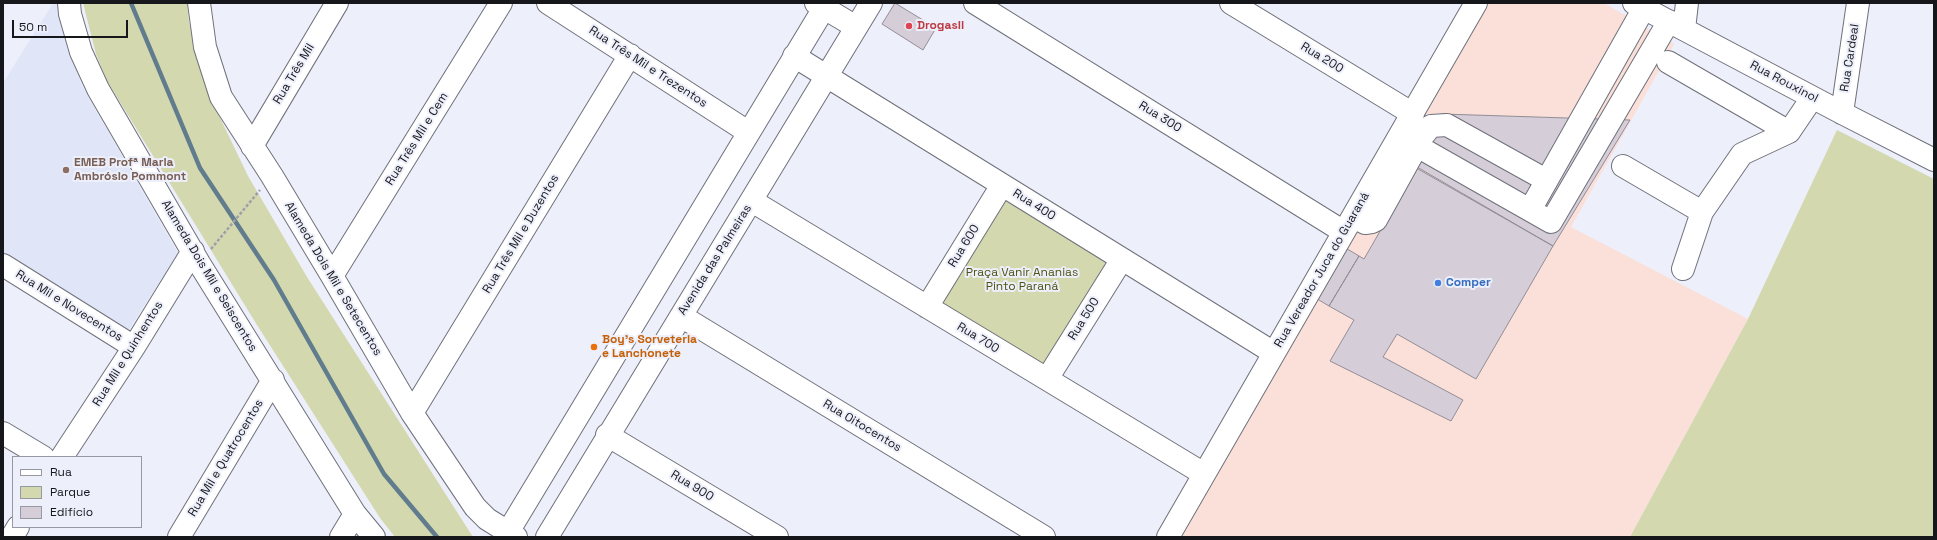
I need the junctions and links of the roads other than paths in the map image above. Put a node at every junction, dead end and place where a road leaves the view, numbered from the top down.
1 (69, 3) edge
2 (200, 3) edge
3 (337, 3) edge
4 (501, 3) edge
5 (548, 3) edge
6 (871, 3) edge
7 (975, 3) edge
8 (1232, 3) edge
9 (1476, 3) edge
10 (1687, 3) edge
11 (1858, 3) edge
12 (822, 5) edge
13 (1639, 6) edge
14 (1676, 25) junction
15 (856, 27) junction
16 (630, 56) junction
17 (794, 56) junction
18 (1668, 62) dead end
19 (827, 76) junction
20 (1812, 98) junction
21 (1412, 114) junction
22 (1842, 114) junction
23 (748, 132) junction
24 (1789, 132) junction
25 (252, 146) junction
26 (1417, 146) junction
27 (1934, 160) edge
28 (1623, 166) dead end
29 (1546, 180) junction
30 (1002, 184) junction
31 (752, 202) junction
32 (1530, 210) junction
33 (1702, 212) junction
34 (1348, 224) junction
35 (196, 257) junction
36 (1122, 259) junction
37 (3, 265) edge
38 (1683, 269) dead end
39 (332, 276) junction
40 (927, 307) junction
41 (681, 316) junction
42 (134, 347) junction
43 (1274, 353) junction
44 (1047, 379) junction
45 (273, 380) junction
46 (412, 413) junction
47 (3, 433) edge
48 (607, 435) junction
49 (41, 456) edge
50 (63, 456) edge
51 (1204, 474) junction
52 (355, 514) junction
53 (17, 528) edge
54 (510, 535) edge
55 (12, 537) edge
56 (178, 537) edge
57 (341, 537) edge
58 (374, 537) edge
59 (546, 537) edge
60 (777, 537) edge
61 (1044, 537) edge
62 (1168, 537) edge

1 - 35 street, Alameda Dois Mil e Seiscentos
2 - 25 street, Alameda Dois Mil e Setecentos
3 - 25 street, Rua Três Mil
4 - 39 street, Rua Três Mil e Cem
5 - 16 street, Rua Três Mil e Trezentos
6 - 15 street, Avenida das Palmeiras
7 - 34 street, Rua 300
8 - 21 street, Rua 200
9 - 21 street, Rua Vereador Juca do Guaraná
10 - 14 street
11 - 22 street, Rua Cardeal
12 - 15 street
12 - 17 street
13 - 14 street, Rua Rouxinol
13 - 29 street
14 - 20 street, Rua Rouxinol
14 - 32 street
15 - 19 street, Avenida das Palmeiras
16 - 23 street, Rua Três Mil e Trezentos
16 - 46 street, Rua Três Mil e Duzentos
17 - 19 street, Rua 400
17 - 23 street
18 - 24 street
19 - 30 street, Rua 400
19 - 31 street, Avenida das Palmeiras
20 - 22 street, Rua Rouxinol
20 - 24 street
21 - 34 street, Rua Vereador Juca do Guaraná
22 - 27 street, Rua Rouxinol
23 - 54 street
24 - 33 street
25 - 39 street, Alameda Dois Mil e Setecentos
26 - 29 street, Rua 300
26 - 32 street
26 - 34 street, Rua 300
28 - 33 street
29 - 32 street
30 - 36 street, Rua 400
30 - 40 street, Rua 600
31 - 40 street, Rua 700
31 - 41 street, Avenida das Palmeiras
33 - 38 street
34 - 43 street, Rua Vereador Juca do Guaraná
35 - 42 street, Rua Mil e Quinhentos
35 - 45 street, Alameda Dois Mil e Seiscentos
36 - 43 street, Rua 400
36 - 44 street, Rua 500
37 - 42 street, Rua Mil e Novecentos
39 - 46 street, Alameda Dois Mil e Setecentos
40 - 44 street, Rua 700
41 - 48 street, Avenida das Palmeiras
41 - 61 street, Rua Oitocentos
42 - 50 street, Rua Mil e Quinhentos
43 - 51 street, Rua Vereador Juca do Guaraná
44 - 51 street, Rua 700
45 - 52 street, Alameda Dois Mil e Seiscentos
45 - 56 street, Rua Mil e Quatrocentos
46 - 54 street, Alameda Dois Mil e Setecentos
47 - 49 street
48 - 59 street, Avenida das Palmeiras
48 - 60 street, Rua 900
51 - 62 street, Rua Vereador Juca do Guaraná
52 - 57 street
52 - 58 street, Alameda Dois Mil e Seiscentos
53 - 55 street

